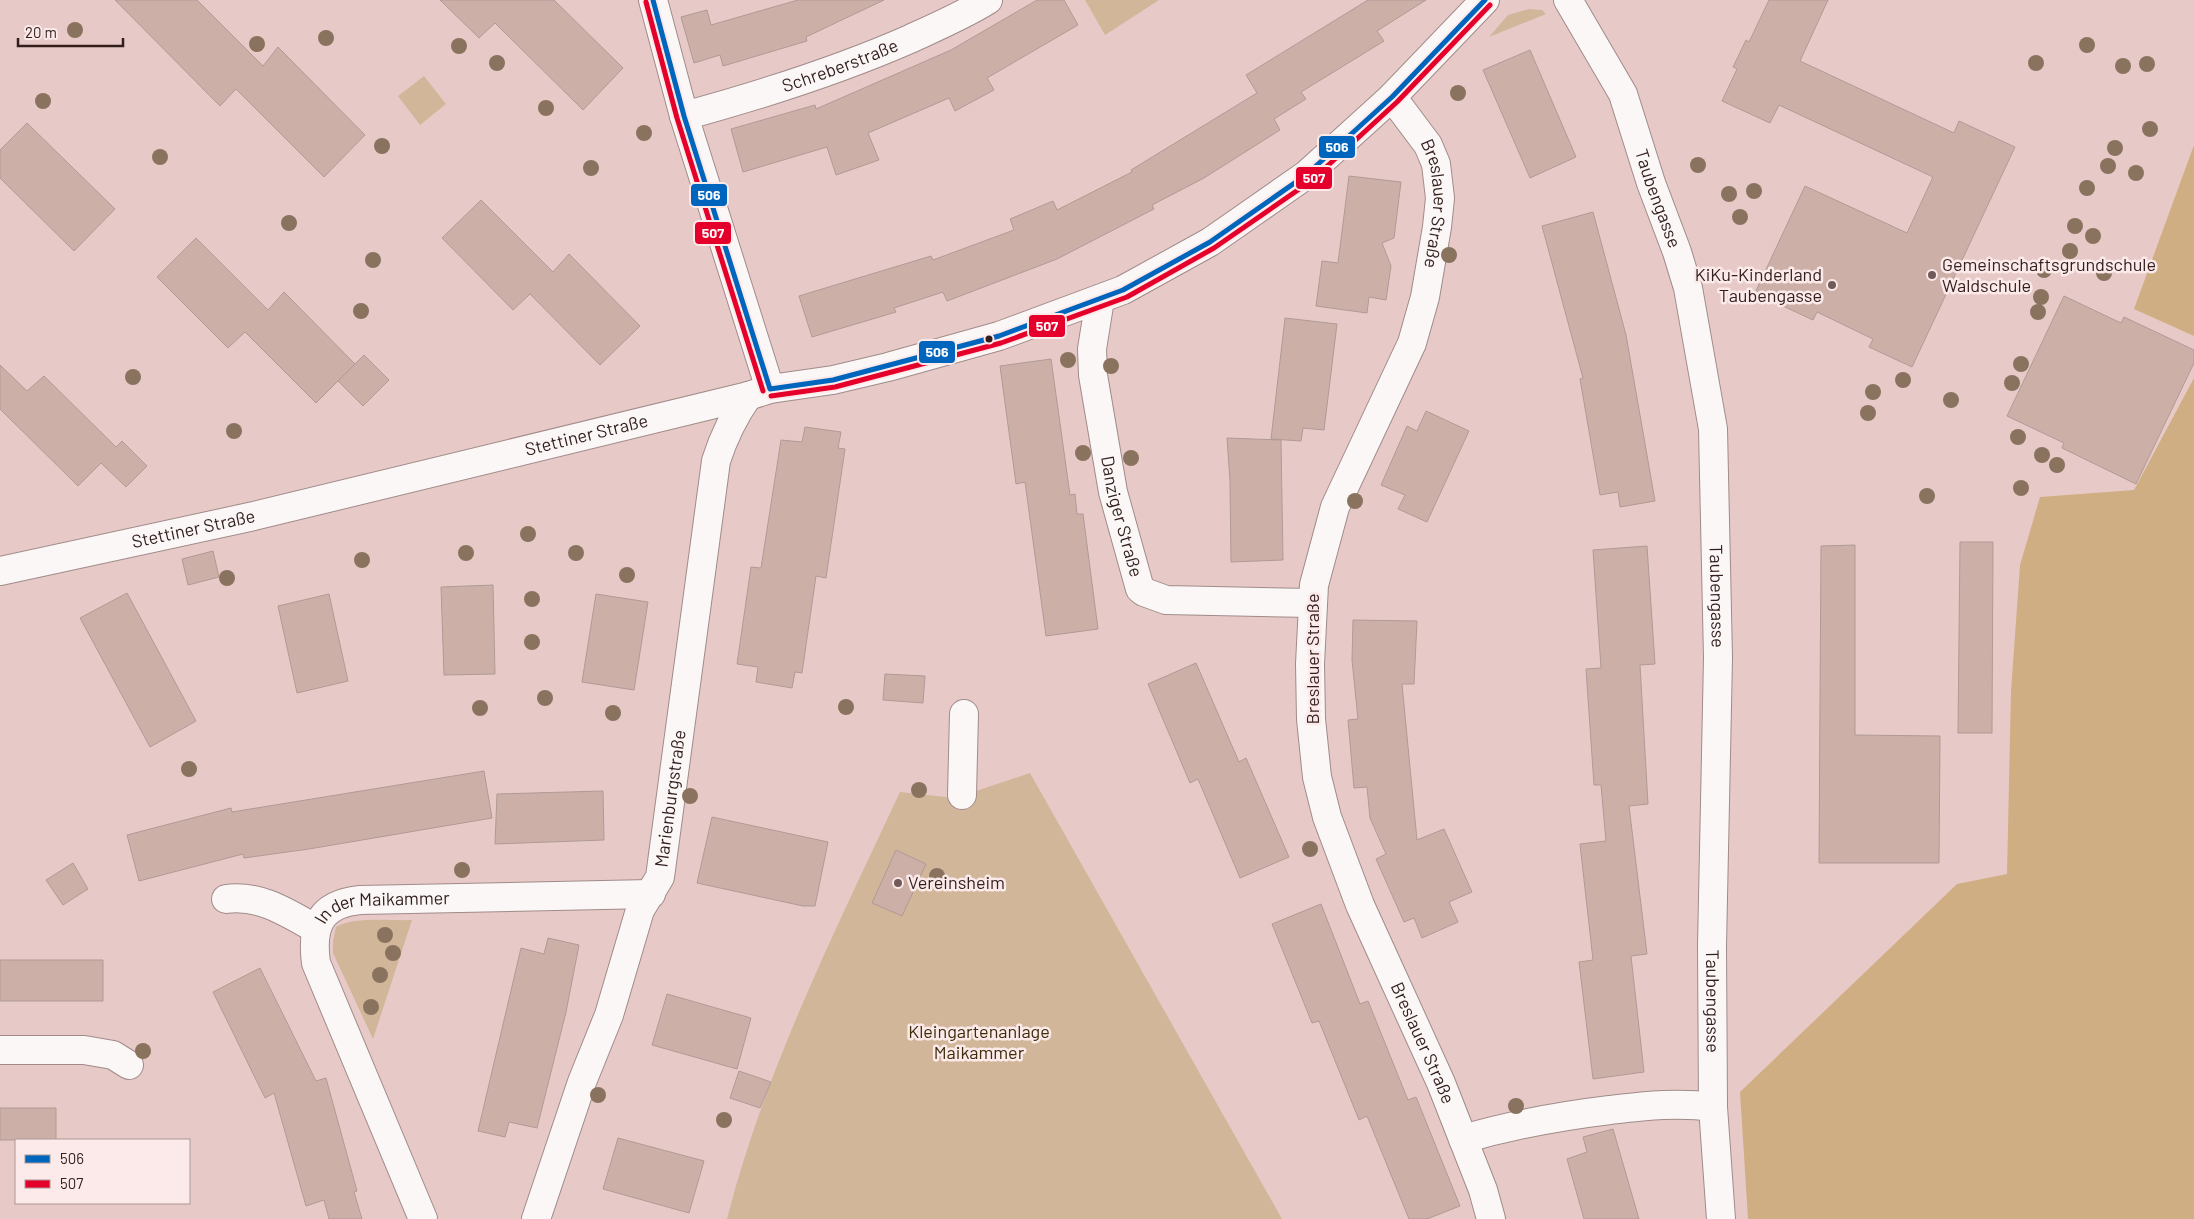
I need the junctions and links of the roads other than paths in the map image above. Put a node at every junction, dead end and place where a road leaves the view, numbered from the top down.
1 (653, 0) edge
2 (988, 0) edge
3 (1485, 0) edge
4 (1568, 0) edge
5 (1392, 97) junction
6 (684, 116) junction
7 (1100, 300) junction
8 (759, 393) junction
9 (0, 571) edge
10 (1312, 603) junction
11 (954, 717) dead end
12 (962, 795) dead end
13 (650, 894) junction
14 (226, 899) dead end
15 (316, 929) junction
16 (0, 1050) edge
17 (129, 1065) dead end
18 (1713, 1107) junction
19 (1463, 1139) junction
20 (423, 1219) edge
21 (536, 1219) edge
22 (1490, 1219) edge
23 (1721, 1219) edge

1 - 6 street
2 - 6 street, Schreberstraße
3 - 5 street, Stettiner Straße
4 - 18 street, Taubengasse
5 - 7 street, Stettiner Straße
5 - 10 street, Breslauer Straße
6 - 8 street
7 - 8 street, Stettiner Straße
7 - 10 street, Danziger Straße
8 - 9 street, Stettiner Straße
8 - 13 street, Marienburgstraße
10 - 19 street, Breslauer Straße
11 - 12 street
13 - 15 street, In der Maikammer
13 - 21 street, Marienburgstraße
14 - 15 street
15 - 20 street, In der Maikammer
16 - 17 street
18 - 19 street
18 - 23 street, Taubengasse
19 - 22 street, Breslauer Straße

